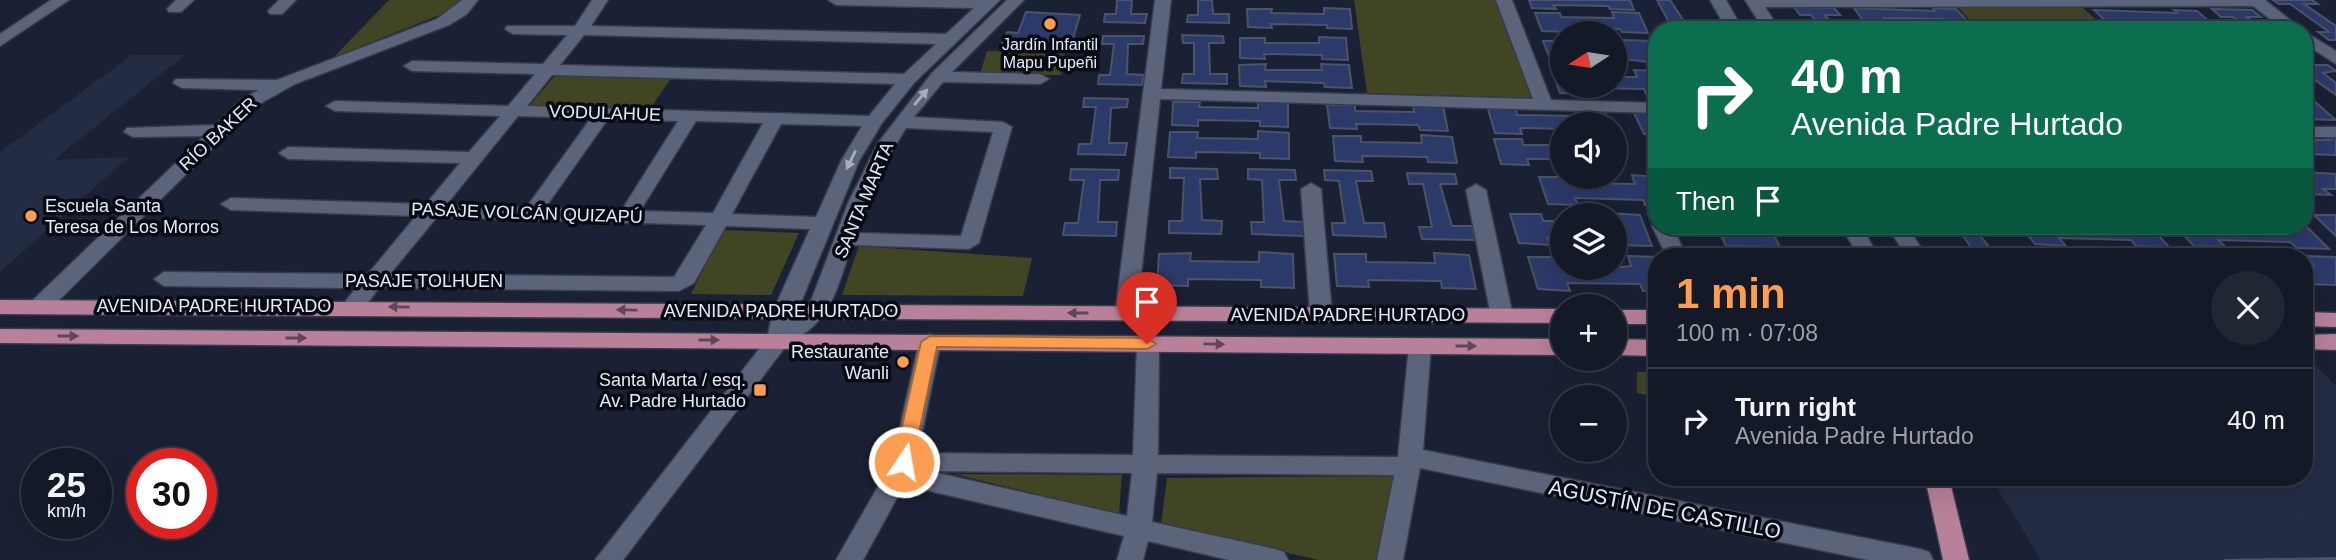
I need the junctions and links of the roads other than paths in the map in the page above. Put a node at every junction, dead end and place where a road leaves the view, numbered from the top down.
1 (61, 0) edge
2 (470, 0) edge
3 (600, 0) edge
4 (836, 0) edge
5 (1016, 0) edge
6 (1163, 0) edge
7 (1504, 0) edge
8 (1718, 0) edge
9 (2255, 0) edge
10 (1754, 1) edge
11 (990, 2) edge
12 (1730, 21) edge
13 (1766, 21) edge
14 (2283, 21) edge
15 (513, 29) dead end
16 (580, 30) junction
17 (951, 39) junction
18 (0, 41) edge
19 (2313, 43) edge
20 (2336, 59) edge
21 (412, 66) dead end
22 (548, 70) junction
23 (939, 77) junction
24 (908, 79) junction
25 (1040, 79) dead end
26 (182, 83) dead end
27 (278, 85) junction
28 (1152, 93) junction
29 (1544, 105) junction
30 (335, 106) dead end
31 (1648, 108) edge
32 (514, 111) junction
33 (603, 114) junction
34 (690, 116) junction
35 (775, 118) junction
36 (874, 121) junction
37 (901, 122) junction
38 (219, 130) junction
39 (133, 132) dead end
40 (2313, 132) edge
41 (2336, 132) edge
42 (288, 153) dead end
43 (475, 158) junction
44 (1311, 189) dead end
45 (1476, 190) dead end
46 (231, 204) dead end
47 (432, 210) junction
48 (532, 214) junction
49 (627, 216) junction
50 (720, 219) junction
51 (823, 223) junction
52 (846, 239) junction
53 (164, 279) dead end
54 (374, 281) junction
55 (40, 306) junction
56 (0, 307) edge
57 (352, 307) junction
58 (784, 311) junction
59 (817, 312) junction
60 (1126, 313) junction
61 (1321, 314) junction
62 (1502, 316) junction
63 (1550, 316) edge
64 (1627, 317) edge
65 (1648, 317) edge
66 (2313, 320) edge
67 (2336, 320) edge
68 (0, 336) edge
69 (778, 341) junction
70 (930, 342) junction
71 (2313, 342) edge
72 (2336, 342) edge
73 (1147, 344) junction
74 (1420, 346) junction
75 (1550, 347) edge
76 (1627, 347) edge
77 (1648, 348) edge
78 (1143, 462) junction
79 (1409, 462) junction
80 (901, 468) junction
81 (1939, 486) edge
82 (1139, 528) junction
83 (608, 560) edge
84 (849, 560) edge
85 (1129, 560) edge
86 (1275, 560) edge
87 (1390, 560) edge
88 (1920, 560) edge
89 (1956, 560) edge

1 - 18 street
2 - 27 street, RÍO BAKER
3 - 16 street
4 - 11 street
5 - 23 street, SANTA MARTA
6 - 28 street
7 - 29 street
8 - 12 street
9 - 10 street
9 - 14 street
10 - 13 street
11 - 17 street, SANTA MARTA
15 - 16 street
16 - 17 street
16 - 22 street
17 - 24 street, SANTA MARTA
19 - 20 street
21 - 22 street
22 - 24 street
22 - 32 street
23 - 25 street
37 -> 23 street, SANTA MARTA
24 - 36 street, SANTA MARTA
26 - 27 street
27 - 38 street, RÍO BAKER
28 - 29 street
28 - 60 street
29 - 31 street
30 - 32 street, VODULAHUE
32 - 33 street, VODULAHUE
32 - 43 street
33 - 34 street, VODULAHUE
33 - 48 street
34 - 35 street, VODULAHUE
34 - 49 street
35 - 36 street, VODULAHUE
35 - 50 street
36 -> 51 street, SANTA MARTA
37 - 52 street, SANTA MARTA
37 - 52 street
38 - 39 street
38 - 55 street, RÍO BAKER
40 - 41 street
42 - 43 street
43 - 47 street
44 - 61 street
45 - 62 street
46 - 47 street, PASAJE VOLCÁN QUIZAPÚ
47 - 48 street, PASAJE VOLCÁN QUIZAPÚ
47 - 54 street
48 - 49 street, PASAJE VOLCÁN QUIZAPÚ
49 - 50 street, PASAJE VOLCÁN QUIZAPÚ
50 - 51 street, PASAJE VOLCÁN QUIZAPÚ
50 - 54 street, PASAJE TOLHUEN
51 - 58 street, SANTA MARTA
52 - 59 street, SANTA MARTA
53 - 54 street, PASAJE TOLHUEN
54 - 57 street
55 - 56 main road, AVENIDA PADRE HURTADO
55 - 57 main road, AVENIDA PADRE HURTADO
58 -> 57 main road, AVENIDA PADRE HURTADO
58 - 59 main road, AVENIDA PADRE HURTADO
58 - 69 street, SANTA MARTA
60 -> 59 main road, AVENIDA PADRE HURTADO
59 - 69 street, SANTA MARTA
60 - 61 main road, AVENIDA PADRE HURTADO
61 - 62 main road, AVENIDA PADRE HURTADO
62 - 63 main road, AVENIDA PADRE HURTADO
64 - 65 main road
66 - 67 main road
68 -> 69 main road, AVENIDA PADRE HURTADO
69 - 70 main road, AVENIDA PADRE HURTADO
69 - 83 street, SANTA MARTA
70 - 73 main road, AVENIDA PADRE HURTADO
70 - 80 street
71 - 72 main road
73 -> 74 main road, AVENIDA PADRE HURTADO
73 - 78 street
74 -> 75 main road, AVENIDA PADRE HURTADO
74 - 79 street
76 - 77 main road
78 - 79 street, AGUSTÍN DE CASTILLO
78 - 80 street, AGUSTÍN DE CASTILLO
78 - 82 street
79 - 87 street
79 - 88 street, AGUSTÍN DE CASTILLO
80 - 82 street
80 - 84 street
81 - 89 main road
82 - 85 street
82 - 86 street

